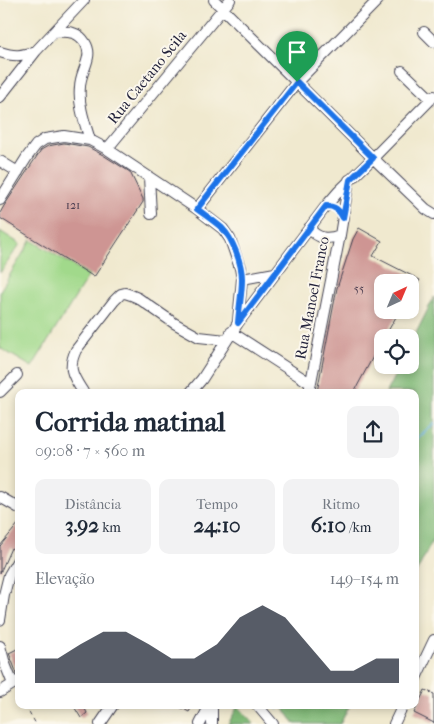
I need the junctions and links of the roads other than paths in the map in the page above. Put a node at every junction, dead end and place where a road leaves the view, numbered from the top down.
1 (84, 0) edge
2 (214, 0) edge
3 (378, 0) edge
4 (226, 4) edge
5 (54, 32) junction
6 (424, 32) dead end
7 (434, 42) edge
8 (36, 51) junction
9 (0, 52) edge
10 (402, 71) dead end
11 (297, 82) junction
12 (0, 97) edge
13 (433, 98) edge
14 (90, 140) junction
15 (107, 149) junction
16 (373, 158) junction
17 (0, 161) edge
18 (18, 172) junction
19 (149, 177) junction
20 (350, 180) junction
21 (0, 200) edge
22 (326, 206) junction
23 (197, 209) junction
24 (151, 214) dead end
25 (434, 214) edge
26 (343, 218) junction
27 (309, 228) junction
28 (340, 235) junction
29 (275, 273) junction
30 (242, 279) junction
31 (238, 323) junction
32 (228, 336) junction
33 (17, 375) dead end
34 (310, 388) edge
35 (82, 389) edge
36 (195, 389) edge
37 (0, 392) edge
38 (0, 496) edge
39 (15, 505) edge
40 (15, 565) edge
41 (0, 620) edge
42 (434, 640) edge
43 (0, 646) edge
44 (419, 672) edge
45 (15, 680) edge
46 (15, 683) edge
47 (0, 692) edge
48 (110, 709) edge
49 (209, 709) edge
50 (211, 709) edge
51 (260, 709) edge
52 (401, 709) edge
53 (99, 724) edge
54 (200, 724) edge
55 (212, 724) edge
56 (273, 724) edge
57 (394, 724) edge

1 - 5 street
2 - 4 street
3 - 11 street
4 - 11 street
4 - 15 street, Rua Caetano Scila
5 - 8 street
5 - 14 street
6 - 7 street
8 - 9 street
8 - 12 street
10 - 13 street
11 - 16 street
11 - 23 street
13 - 16 street
14 - 15 street
14 - 18 street
15 - 19 street
16 - 20 street
16 - 25 street
17 - 18 street
18 - 21 street
19 - 23 street
19 - 24 street
20 - 22 street
20 - 26 street, Rua Manoel Franco
22 - 26 street
22 - 27 street
23 - 30 street
26 - 28 street, Rua Manoel Franco
27 - 28 street
27 - 29 street
28 - 34 street, Rua Manoel Franco
29 - 30 street
29 - 31 street
30 - 31 street
31 - 32 street
32 - 34 street
32 - 35 street
32 - 36 street
33 - 37 street
38 - 39 street
40 - 41 street
42 - 44 street
43 - 45 street
46 - 47 street
48 - 53 street
49 - 54 street
50 - 55 street
51 - 56 street
52 - 57 street

